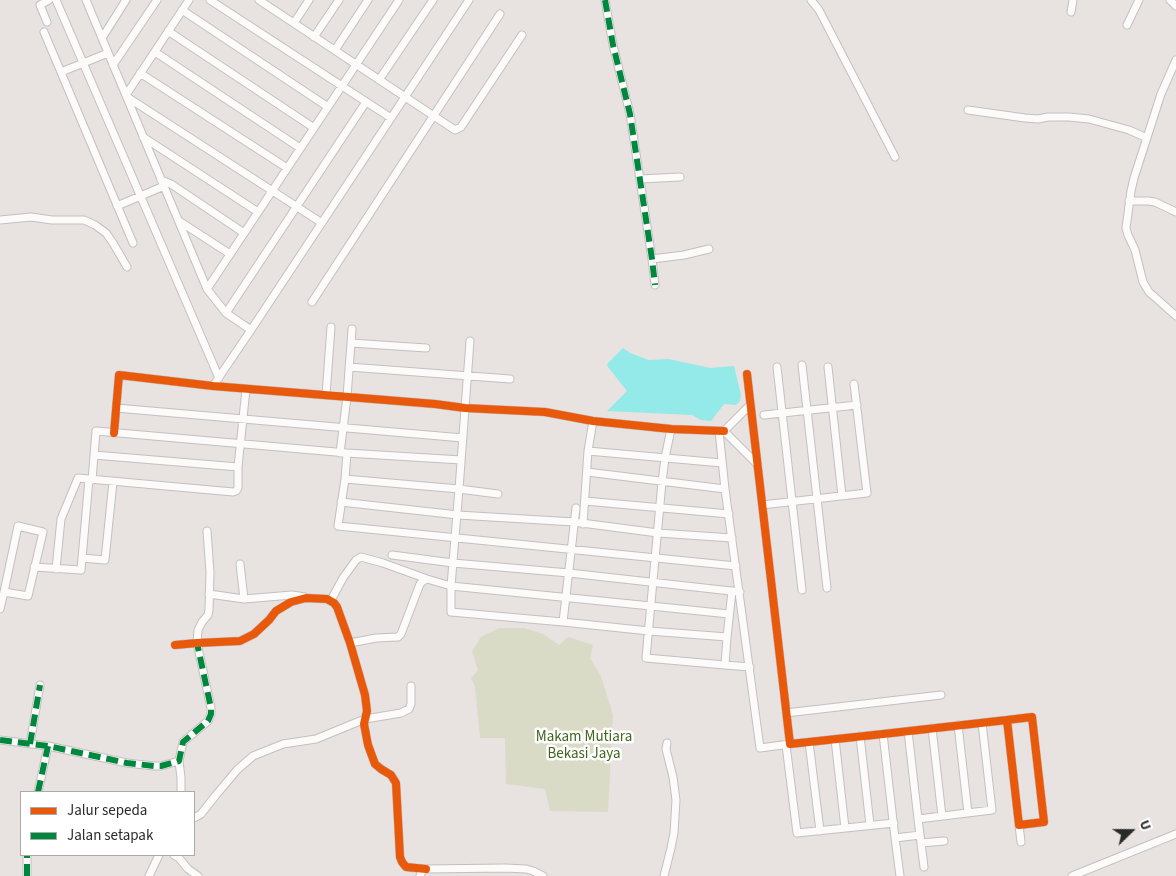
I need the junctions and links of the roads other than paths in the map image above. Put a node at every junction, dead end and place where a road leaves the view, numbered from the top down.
1 (49, 0) edge
2 (56, 0) edge
3 (86, 0) edge
4 (126, 0) edge
5 (156, 0) edge
6 (189, 0) edge
7 (210, 0) edge
8 (259, 0) edge
9 (309, 0) edge
10 (339, 0) edge
11 (368, 0) edge
12 (399, 0) edge
13 (432, 0) edge
14 (470, 0) edge
15 (606, 0) edge
16 (811, 0) edge
17 (818, 0) edge
18 (1073, 0) edge
19 (1139, 0) edge
20 (1170, 0) edge
21 (1176, 6) edge
22 (182, 10) junction
23 (819, 10) junction
24 (1071, 12) dead end
25 (500, 14) dead end
26 (47, 22) dead end
27 (294, 24) junction
28 (1127, 25) dead end
29 (168, 31) junction
30 (44, 32) dead end
31 (522, 35) dead end
32 (314, 37) junction
33 (102, 38) junction
34 (335, 50) junction
35 (155, 52) junction
36 (108, 53) junction
37 (1176, 60) edge
38 (83, 63) junction
39 (356, 64) junction
40 (113, 65) junction
41 (61, 72) junction
42 (140, 73) junction
43 (379, 80) junction
44 (342, 86) junction
45 (126, 96) junction
46 (405, 97) junction
47 (366, 102) junction
48 (328, 107) junction
49 (968, 110) dead end
50 (434, 116) junction
51 (391, 118) junction
52 (314, 128) junction
53 (144, 137) junction
54 (1147, 138) junction
55 (300, 148) junction
56 (895, 157) dead end
57 (287, 168) junction
58 (680, 177) dead end
59 (640, 179) junction
60 (163, 183) junction
61 (272, 191) junction
62 (140, 196) junction
63 (1129, 201) junction
64 (117, 206) junction
65 (296, 207) junction
66 (258, 212) junction
67 (1176, 212) edge
68 (0, 220) edge
69 (178, 221) junction
70 (322, 223) junction
71 (244, 233) junction
72 (133, 243) dead end
73 (709, 249) dead end
74 (230, 254) junction
75 (652, 259) junction
76 (127, 267) dead end
77 (654, 285) dead end
78 (207, 289) junction
79 (312, 302) dead end
80 (226, 312) junction
81 (1176, 316) edge
82 (331, 327) dead end
83 (352, 329) dead end
84 (251, 330) junction
85 (470, 341) dead end
86 (351, 343) junction
87 (426, 348) dead end
88 (802, 365) dead end
89 (349, 367) junction
90 (777, 367) dead end
91 (828, 367) dead end
92 (747, 374) dead end
93 (467, 375) junction
94 (219, 378) junction
95 (510, 379) dead end
96 (854, 384) dead end
97 (213, 386) junction
98 (246, 389) junction
99 (326, 395) junction
100 (346, 397) junction
101 (751, 404) junction
102 (857, 405) junction
103 (116, 408) junction
104 (465, 408) junction
105 (832, 408) junction
106 (808, 410) junction
107 (782, 413) junction
108 (764, 415) dead end
109 (242, 419) junction
110 (593, 421) junction
111 (343, 428) junction
112 (671, 429) junction
113 (722, 431) junction
114 (114, 433) junction
115 (463, 438) junction
116 (240, 444) junction
117 (588, 451) junction
118 (343, 453) junction
119 (94, 455) junction
120 (665, 458) junction
121 (461, 460) junction
122 (722, 464) junction
123 (758, 464) junction
124 (238, 467) junction
125 (587, 472) junction
126 (345, 479) junction
127 (90, 480) junction
128 (113, 482) junction
129 (662, 482) junction
130 (459, 489) junction
131 (725, 489) junction
132 (498, 494) dead end
133 (842, 496) junction
134 (817, 499) junction
135 (585, 501) junction
136 (792, 501) junction
137 (342, 502) junction
138 (762, 505) junction
139 (660, 507) junction
140 (576, 508) dead end
141 (728, 514) junction
142 (458, 515) junction
143 (574, 522) junction
144 (582, 524) junction
145 (208, 531) dead end
146 (658, 534) junction
147 (456, 538) junction
148 (732, 538) junction
149 (572, 548) junction
150 (392, 555) dead end
151 (82, 558) junction
152 (656, 558) junction
153 (454, 563) junction
154 (240, 564) dead end
155 (736, 566) junction
156 (34, 567) junction
157 (56, 569) junction
158 (569, 573) junction
159 (428, 579) junction
160 (653, 582) junction
161 (451, 586) junction
162 (827, 588) dead end
163 (802, 590) dead end
164 (736, 591) junction
165 (4, 592) junction
166 (209, 594) junction
167 (306, 598) junction
168 (566, 598) junction
169 (244, 599) junction
170 (331, 600) junction
171 (651, 606) junction
172 (0, 609) edge
173 (729, 614) junction
174 (564, 622) junction
175 (649, 631) junction
176 (727, 637) junction
177 (197, 642) junction
178 (350, 643) junction
179 (175, 645) dead end
180 (725, 665) junction
181 (750, 667) junction
182 (40, 685) dead end
183 (411, 686) dead end
184 (941, 695) dead end
185 (786, 713) junction
186 (365, 719) junction
187 (1007, 720) junction
188 (982, 723) junction
189 (958, 725) junction
190 (932, 728) junction
191 (908, 731) junction
192 (883, 734) junction
193 (860, 736) junction
194 (834, 739) junction
195 (0, 740) edge
196 (810, 742) junction
197 (667, 743) dead end
198 (30, 744) junction
199 (788, 745) junction
200 (48, 746) junction
201 (179, 761) junction
202 (38, 791) edge
203 (180, 791) edge
204 (968, 813) junction
205 (942, 816) junction
206 (195, 817) edge
207 (918, 819) junction
208 (894, 823) junction
209 (870, 825) junction
210 (1019, 825) junction
211 (845, 828) junction
212 (820, 831) junction
213 (1176, 834) edge
214 (920, 835) junction
215 (895, 838) junction
216 (944, 841) dead end
217 (1021, 842) dead end
218 (921, 843) junction
219 (27, 856) edge
220 (159, 856) edge
221 (176, 856) edge
222 (924, 867) dead end
223 (426, 869) junction
224 (27, 876) edge
225 (149, 876) edge
226 (198, 876) edge
227 (420, 876) edge
228 (543, 876) edge
229 (664, 876) edge
230 (900, 876) edge
231 (1072, 876) edge

1 - 26 street
2 - 38 street
3 - 33 street
4 - 33 street
5 - 40 street
6 - 22 street
7 - 44 street
8 - 27 street
9 - 27 street
10 - 32 street
11 - 34 street
12 - 39 street
13 - 43 street
14 - 46 street
15 - 59 street
16 - 23 street
17 - 23 street
18 - 24 street
19 - 28 street
20 - 21 street
22 - 29 street
22 - 48 street
23 - 56 street
25 - 50 street
27 - 32 street
29 - 35 street
29 - 52 street
30 - 41 street
31 - 50 street
32 - 34 street
33 - 36 street
34 - 39 street
35 - 42 street
35 - 55 street
36 - 38 street
36 - 40 street
37 - 54 street
38 - 41 street
38 - 62 street
39 - 43 street
39 - 44 street
40 - 45 street
41 - 64 street
42 - 45 street
42 - 57 street
43 - 46 street
44 - 47 street
44 - 48 street
45 - 53 street
45 - 61 street
46 - 50 street
46 - 51 street
47 - 51 street
47 - 65 street
48 - 52 street
49 - 54 street
50 - 79 street
51 - 70 street
52 - 55 street
53 - 60 street
53 - 66 street
54 - 63 street
55 - 57 street
57 - 61 street
58 - 59 street
59 - 75 street
60 - 62 street
60 - 69 street
60 - 71 street
61 - 65 street
61 - 66 street
62 - 64 street
62 - 94 street
63 - 67 street
63 - 81 street
64 - 72 street
65 - 70 street
65 - 80 street
66 - 71 street
68 - 76 street
69 - 74 street
69 - 78 street
70 - 84 street
71 - 74 street
73 - 75 street
74 - 78 street
75 - 77 street
78 - 80 street
80 - 84 street
82 - 99 street
83 - 86 street
84 - 94 street
85 - 93 street
86 - 87 street
86 - 89 street
88 - 106 street
89 - 93 street
89 - 100 street
90 - 107 street
91 - 105 street
92 - 101 street
93 - 95 street
93 - 104 street
94 - 97 street
96 - 102 street
97 - 98 street
97 - 103 street
98 - 99 street
98 - 109 street
99 - 100 street
100 - 104 street
100 - 111 street
101 - 113 street
101 - 123 street
102 - 105 street
102 - 133 street
103 - 109 street
103 - 114 street
104 - 110 street
104 - 115 street
105 - 106 street
105 - 133 street
106 - 107 street
106 - 134 street
107 - 108 street
107 - 136 street
109 - 111 street
109 - 116 street
110 - 112 street
110 - 117 street
111 - 115 street
111 - 118 street
112 - 113 street
112 - 120 street
113 - 122 street
113 - 123 street
114 - 116 street
114 - 119 street
115 - 121 street
116 - 118 street
116 - 124 street
117 - 120 street
117 - 125 street
118 - 121 street
118 - 126 street
119 - 124 street
119 - 127 street
120 - 122 street
120 - 129 street
121 - 130 street
122 - 131 street
123 - 138 street
124 - 128 street
125 - 129 street
125 - 135 street
126 - 130 street
126 - 137 street
127 - 128 street
127 - 151 street
127 - 157 street
128 - 151 street
129 - 131 street
129 - 139 street
130 - 132 street
130 - 142 street
131 - 141 street
133 - 134 street
134 - 136 street
134 - 162 street
135 - 139 street
135 - 144 street
136 - 138 street
136 - 163 street
137 - 142 street
137 - 147 street
138 - 185 street
139 - 141 street
139 - 146 street
140 - 143 street
141 - 148 street
142 - 143 street
142 - 147 street
143 - 144 street
143 - 149 street
144 - 146 street
145 - 166 street
146 - 148 street
146 - 152 street
147 - 149 street
147 - 153 street
148 - 155 street
149 - 152 street
149 - 158 street
150 - 153 street
151 - 157 street
152 - 155 street
152 - 160 street
153 - 158 street
153 - 161 street
154 - 169 street
155 - 164 street
156 - 157 street
156 - 165 street
156 - 165 street
158 - 160 street
158 - 168 street
159 - 161 street
159 - 170 street
159 - 178 street
160 - 164 street
160 - 171 street
161 - 168 street
161 - 174 street
164 - 173 street
164 - 181 street
165 - 172 street
166 - 169 street
166 - 177 street
167 - 169 street
167 - 170 street
167 - 177 street
168 - 171 street
168 - 174 street
170 - 178 street
171 - 173 street
171 - 175 street
173 - 176 street
174 - 175 street
175 - 176 street
175 - 180 street
176 - 180 street
177 - 179 street
177 - 201 street
178 - 186 street
180 - 181 street
181 - 199 street
182 - 198 street
183 - 186 street
184 - 185 street
185 - 199 street
186 - 206 street
186 - 223 street
187 - 188 street
187 - 210 street
187 - 210 street
188 - 189 street
188 - 204 street
189 - 190 street
189 - 204 street
190 - 191 street
190 - 205 street
191 - 192 street
191 - 207 street
192 - 193 street
192 - 208 street
193 - 194 street
193 - 209 street
194 - 196 street
194 - 211 street
195 - 198 street
196 - 199 street
196 - 212 street
197 - 229 street
198 - 200 street
199 - 212 street
200 - 201 street
200 - 202 street
201 - 203 street
204 - 205 street
205 - 207 street
207 - 214 street
208 - 209 street
208 - 215 street
209 - 211 street
210 - 217 street
211 - 212 street
213 - 231 street
214 - 215 street
214 - 218 street
215 - 230 street
216 - 218 street
218 - 222 street
219 - 224 street
220 - 225 street
221 - 226 street
223 - 227 street
223 - 228 street

